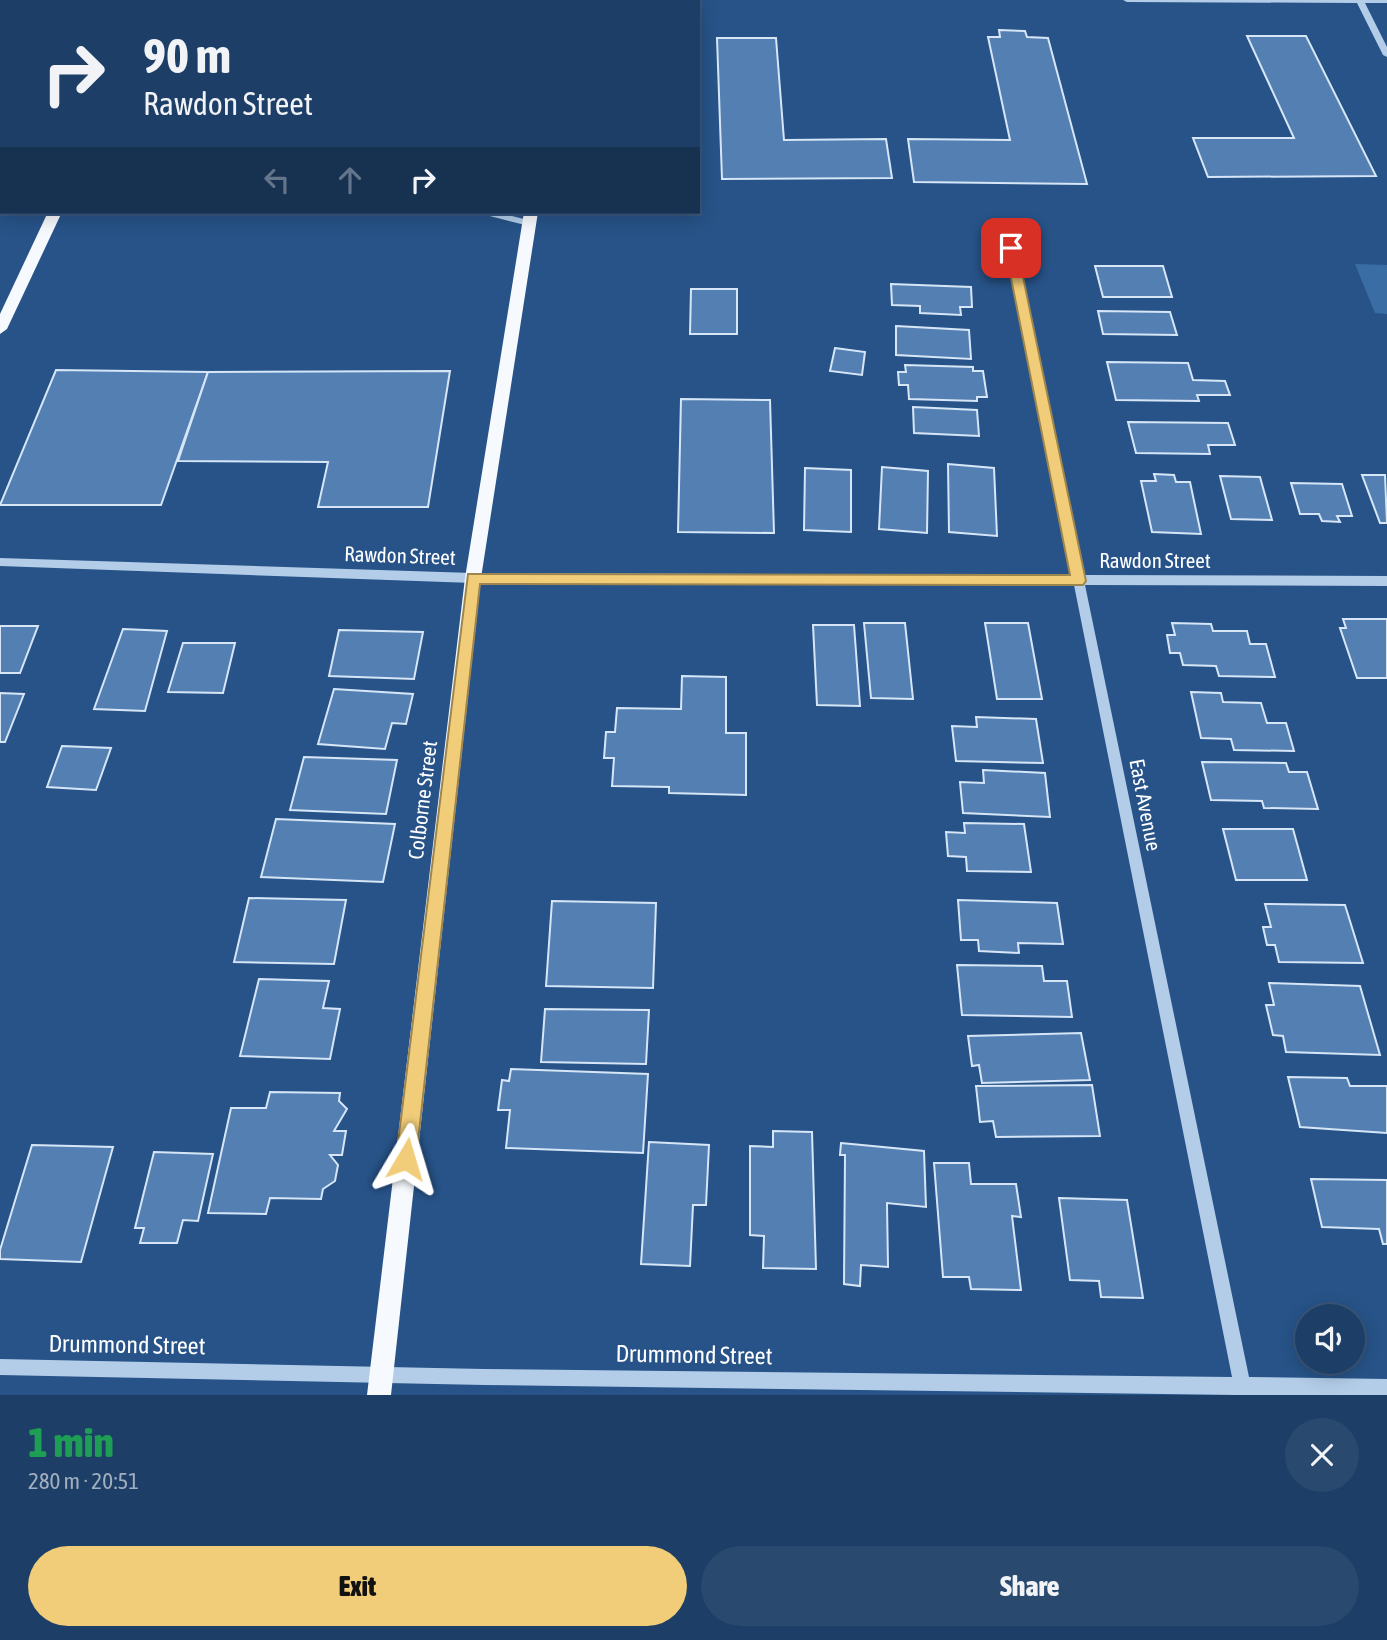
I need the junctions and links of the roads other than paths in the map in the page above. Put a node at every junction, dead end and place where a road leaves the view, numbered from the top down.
1 (1127, 0) edge
2 (1360, 1) edge
3 (1387, 1) edge
4 (1387, 55) edge
5 (54, 214) edge
6 (500, 214) edge
7 (530, 218) edge
8 (1006, 223) dead end
9 (0, 329) edge
10 (0, 562) edge
11 (473, 578) junction
12 (1387, 580) edge
13 (1078, 581) junction
14 (0, 1367) edge
15 (380, 1385) edge
16 (1387, 1388) edge
17 (1243, 1391) edge

1 - 2 street
2 - 3 street
2 - 4 street
5 - 9 main road
6 - 7 street
7 - 11 main road, Colborne Street
8 - 13 street, East Avenue
10 - 11 street, Rawdon Street
11 - 13 street, Rawdon Street
11 - 15 main road, Colborne Street
12 - 13 street, Rawdon Street
13 - 17 street, East Avenue
14 - 15 street, Drummond Street
15 - 17 street, Drummond Street
16 - 17 street, Drummond Street

